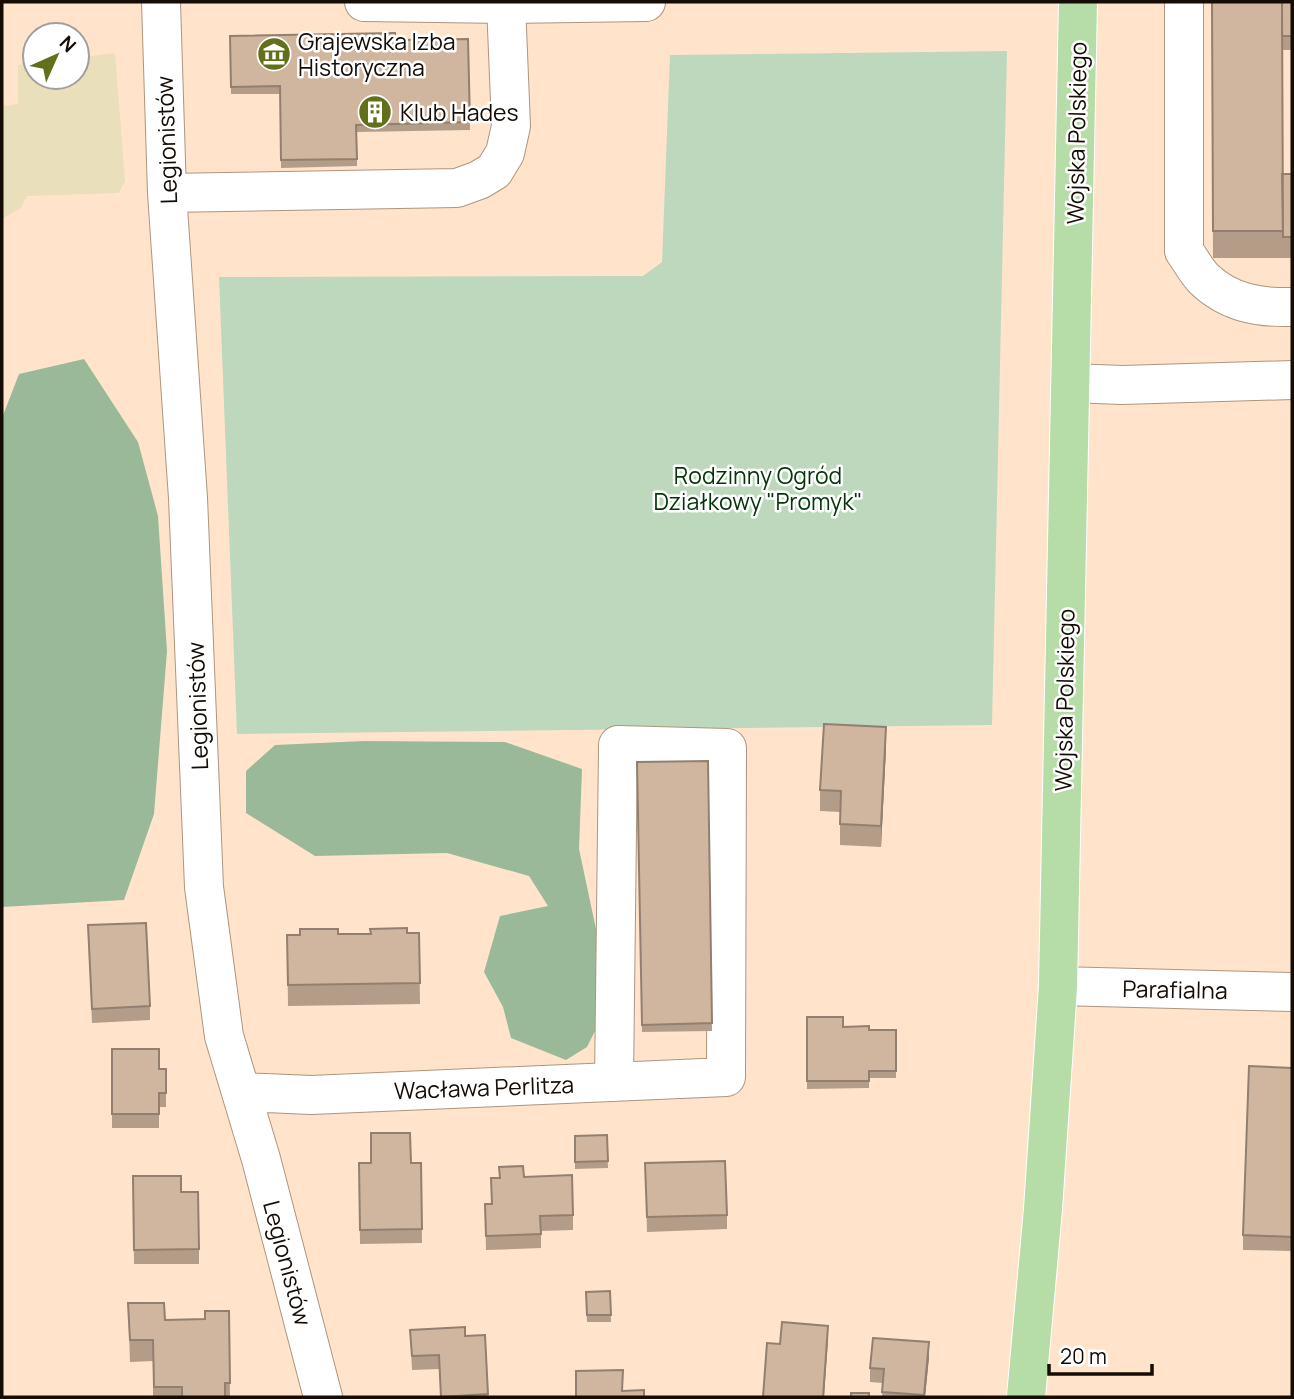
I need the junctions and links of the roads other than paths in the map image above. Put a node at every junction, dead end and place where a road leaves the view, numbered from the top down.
1 (161, 2) edge
2 (364, 2) edge
3 (646, 2) edge
4 (1078, 2) edge
5 (1184, 2) edge
6 (506, 4) junction
7 (167, 193) junction
8 (1292, 307) edge
9 (1292, 380) edge
10 (1070, 383) junction
11 (1058, 986) junction
12 (1292, 992) edge
13 (614, 1082) junction
14 (241, 1092) junction
15 (323, 1397) edge
16 (1026, 1397) edge

1 - 7 street, Legionistów
2 - 6 street
3 - 6 street
4 - 10 main road, Wojska Polskiego
5 - 8 street
6 - 7 street
7 - 14 street, Legionistów
9 - 10 street
10 - 11 main road, Wojska Polskiego
11 - 12 street, Parafialna
11 - 16 main road, Wojska Polskiego
13 - 13 street, Wacława Perlitza
13 - 14 street, Wacława Perlitza
14 - 15 street, Legionistów

